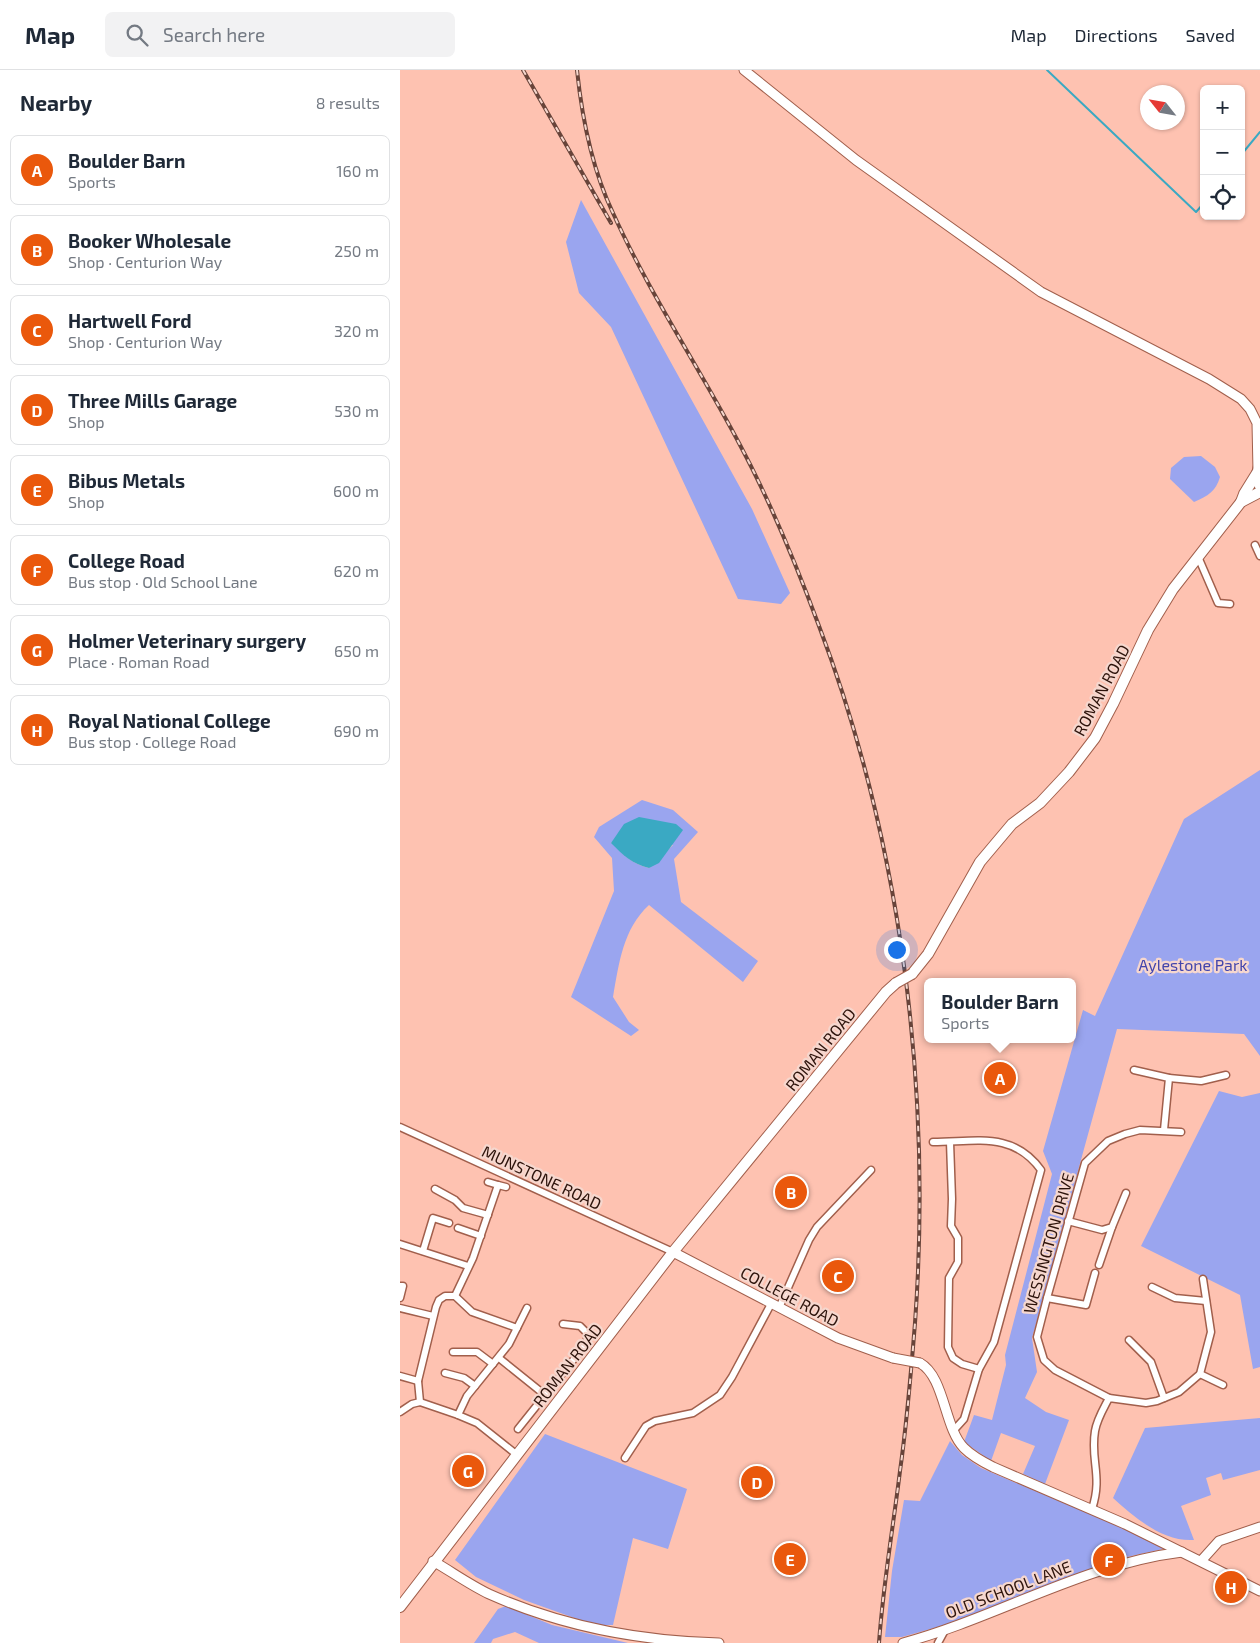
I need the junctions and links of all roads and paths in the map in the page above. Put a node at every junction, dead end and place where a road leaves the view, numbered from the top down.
1 (744, 70) edge
2 (1259, 443) edge
3 (1259, 474) edge
4 (1260, 492) edge
5 (1241, 502) junction
6 (1255, 546) dead end
7 (1260, 556) edge
8 (1198, 559) junction
9 (1230, 604) dead end
10 (1134, 1070) dead end
11 (1226, 1075) dead end
12 (1169, 1078) junction
13 (400, 1127) edge
14 (1164, 1130) junction
15 (1181, 1132) dead end
16 (933, 1142) dead end
17 (950, 1142) junction
18 (871, 1170) dead end
19 (488, 1182) dead end
20 (498, 1185) junction
21 (506, 1188) dead end
22 (435, 1189) dead end
23 (1126, 1192) dead end
24 (488, 1216) junction
25 (1068, 1222) junction
26 (449, 1223) dead end
27 (1112, 1227) junction
28 (458, 1228) dead end
29 (481, 1236) junction
30 (400, 1244) edge
31 (423, 1251) junction
32 (673, 1252) junction
33 (1099, 1265) dead end
34 (468, 1266) junction
35 (1095, 1272) dead end
36 (1203, 1279) dead end
37 (400, 1286) edge
38 (1152, 1287) dead end
39 (455, 1296) junction
40 (400, 1298) edge
41 (1047, 1298) junction
42 (1206, 1301) junction
43 (775, 1306) junction
44 (400, 1308) edge
45 (527, 1308) dead end
46 (433, 1316) junction
47 (564, 1324) dead end
48 (517, 1328) junction
49 (1130, 1340) dead end
50 (453, 1352) dead end
51 (499, 1358) junction
52 (493, 1364) junction
53 (979, 1369) junction
54 (445, 1373) dead end
55 (1200, 1374) junction
56 (400, 1376) edge
57 (418, 1381) junction
58 (1223, 1385) dead end
59 (475, 1386) junction
60 (545, 1396) junction
61 (1109, 1398) junction
62 (1164, 1398) junction
63 (420, 1402) junction
64 (400, 1412) edge
65 (458, 1415) junction
66 (518, 1429) dead end
67 (954, 1430) junction
68 (516, 1454) junction
69 (625, 1458) dead end
70 (1092, 1509) junction
71 (1260, 1528) edge
72 (1182, 1552) junction
73 (433, 1561) junction
74 (1202, 1561) junction
75 (1260, 1591) edge
76 (401, 1603) edge
77 (945, 1630) junction
78 (719, 1643) edge
79 (905, 1643) edge
80 (938, 1643) edge

1 - 2 street
2 - 3 street
3 - 5 main road, ROMAN ROAD
4 - 5 main road, ROMAN ROAD
5 - 8 main road, ROMAN ROAD
6 - 7 street
8 - 9 street
8 - 32 main road, ROMAN ROAD, bridge
10 - 12 street
11 - 12 street
12 - 14 street
13 - 32 street, MUNSTONE ROAD
14 - 15 street, WESSINGTON DRIVE
14 - 25 street, WESSINGTON DRIVE
16 - 17 street
17 - 53 street
17 - 53 street
18 - 43 street
19 - 20 street
20 - 21 street
20 - 24 street
22 - 24 street
23 - 27 street
24 - 29 street
25 - 27 street
25 - 41 street, WESSINGTON DRIVE
26 - 31 street
27 - 33 street
28 - 29 street
29 - 34 street
30 - 31 street
31 - 34 street
32 - 43 street, COLLEGE ROAD
32 - 68 main road, ROMAN ROAD
34 - 39 street
35 - 41 street
36 - 42 street
37 - 40 street
38 - 42 street
39 - 46 street
39 - 48 street
41 - 61 street, WESSINGTON DRIVE
42 - 55 street
43 - 67 street, COLLEGE ROAD, bridge
43 - 69 street
44 - 46 street
45 - 48 street
46 - 57 street
47 - 60 street
48 - 51 street
49 - 62 street
50 - 52 street
51 - 52 street
51 - 60 street
52 - 59 street
53 - 67 street
54 - 59 street
55 - 58 street
55 - 62 street, WESSINGTON DRIVE
56 - 57 street
57 - 63 street
59 - 65 street
60 - 66 street
61 - 62 street, WESSINGTON DRIVE
61 - 70 street
63 - 64 street
63 - 65 street
65 - 68 street
67 - 70 street, COLLEGE ROAD
68 - 73 main road, ROMAN ROAD
70 - 72 street, COLLEGE ROAD
71 - 74 street
72 - 74 street, COLLEGE ROAD
72 - 77 street, OLD SCHOOL LANE
73 - 76 main road, ROMAN ROAD
73 - 78 street
74 - 75 street, COLLEGE ROAD
77 - 79 street, OLD SCHOOL LANE
77 - 80 street

